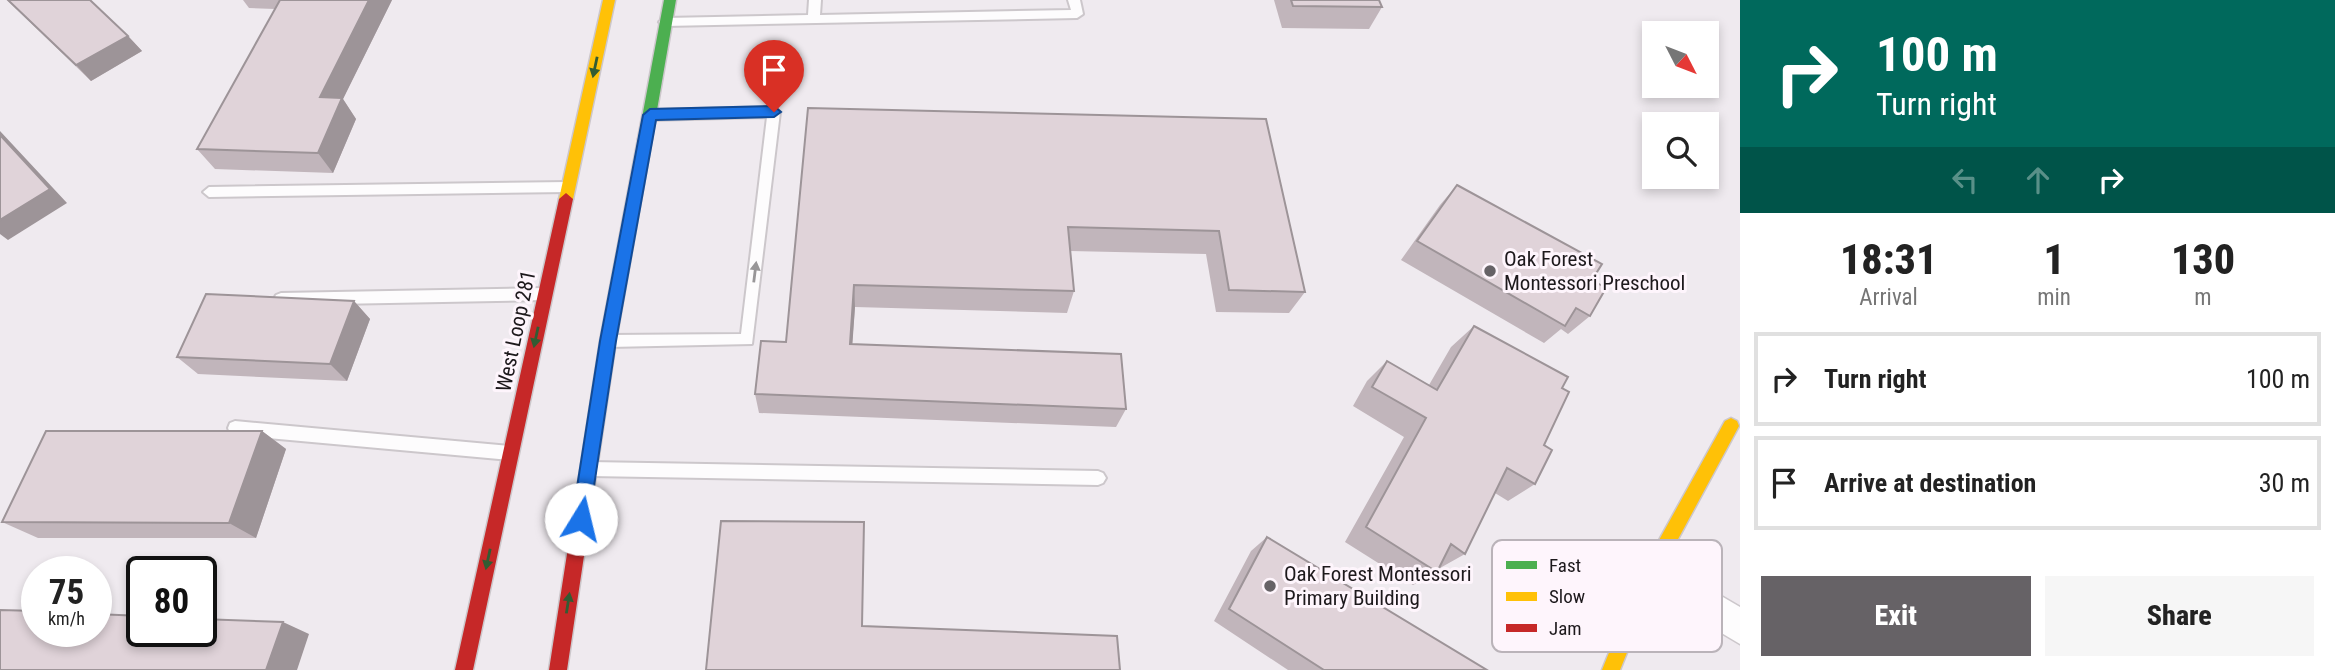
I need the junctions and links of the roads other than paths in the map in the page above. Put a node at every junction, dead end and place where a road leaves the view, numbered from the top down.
1 (609, 0) edge
2 (670, 0) edge
3 (815, 0) edge
4 (1074, 0) edge
5 (814, 17) junction
6 (665, 22) junction
7 (650, 115) junction
8 (568, 187) junction
9 (209, 192) dead end
10 (545, 294) junction
11 (267, 299) edge
12 (608, 341) junction
13 (1731, 426) dead end
14 (236, 428) edge
15 (511, 453) junction
16 (588, 469) junction
17 (1098, 478) dead end
18 (1667, 540) edge
19 (1722, 615) edge
20 (1740, 626) edge
21 (1618, 652) edge
22 (464, 670) edge
23 (558, 670) edge
24 (1611, 670) edge

1 -> 8 main road, West Loop 281
2 - 6 main road
3 - 5 lane
4 - 5 lane
5 - 6 lane
6 - 7 main road
7 - 12 main road
12 -> 7 lane
8 - 9 lane
8 - 10 main road, West Loop 281
10 - 11 lane
10 -> 15 main road, West Loop 281
12 - 16 main road
13 - 18 main road
14 - 15 lane
15 -> 22 main road, West Loop 281
16 - 17 lane
23 -> 16 main road
19 - 20 street
21 - 24 main road

